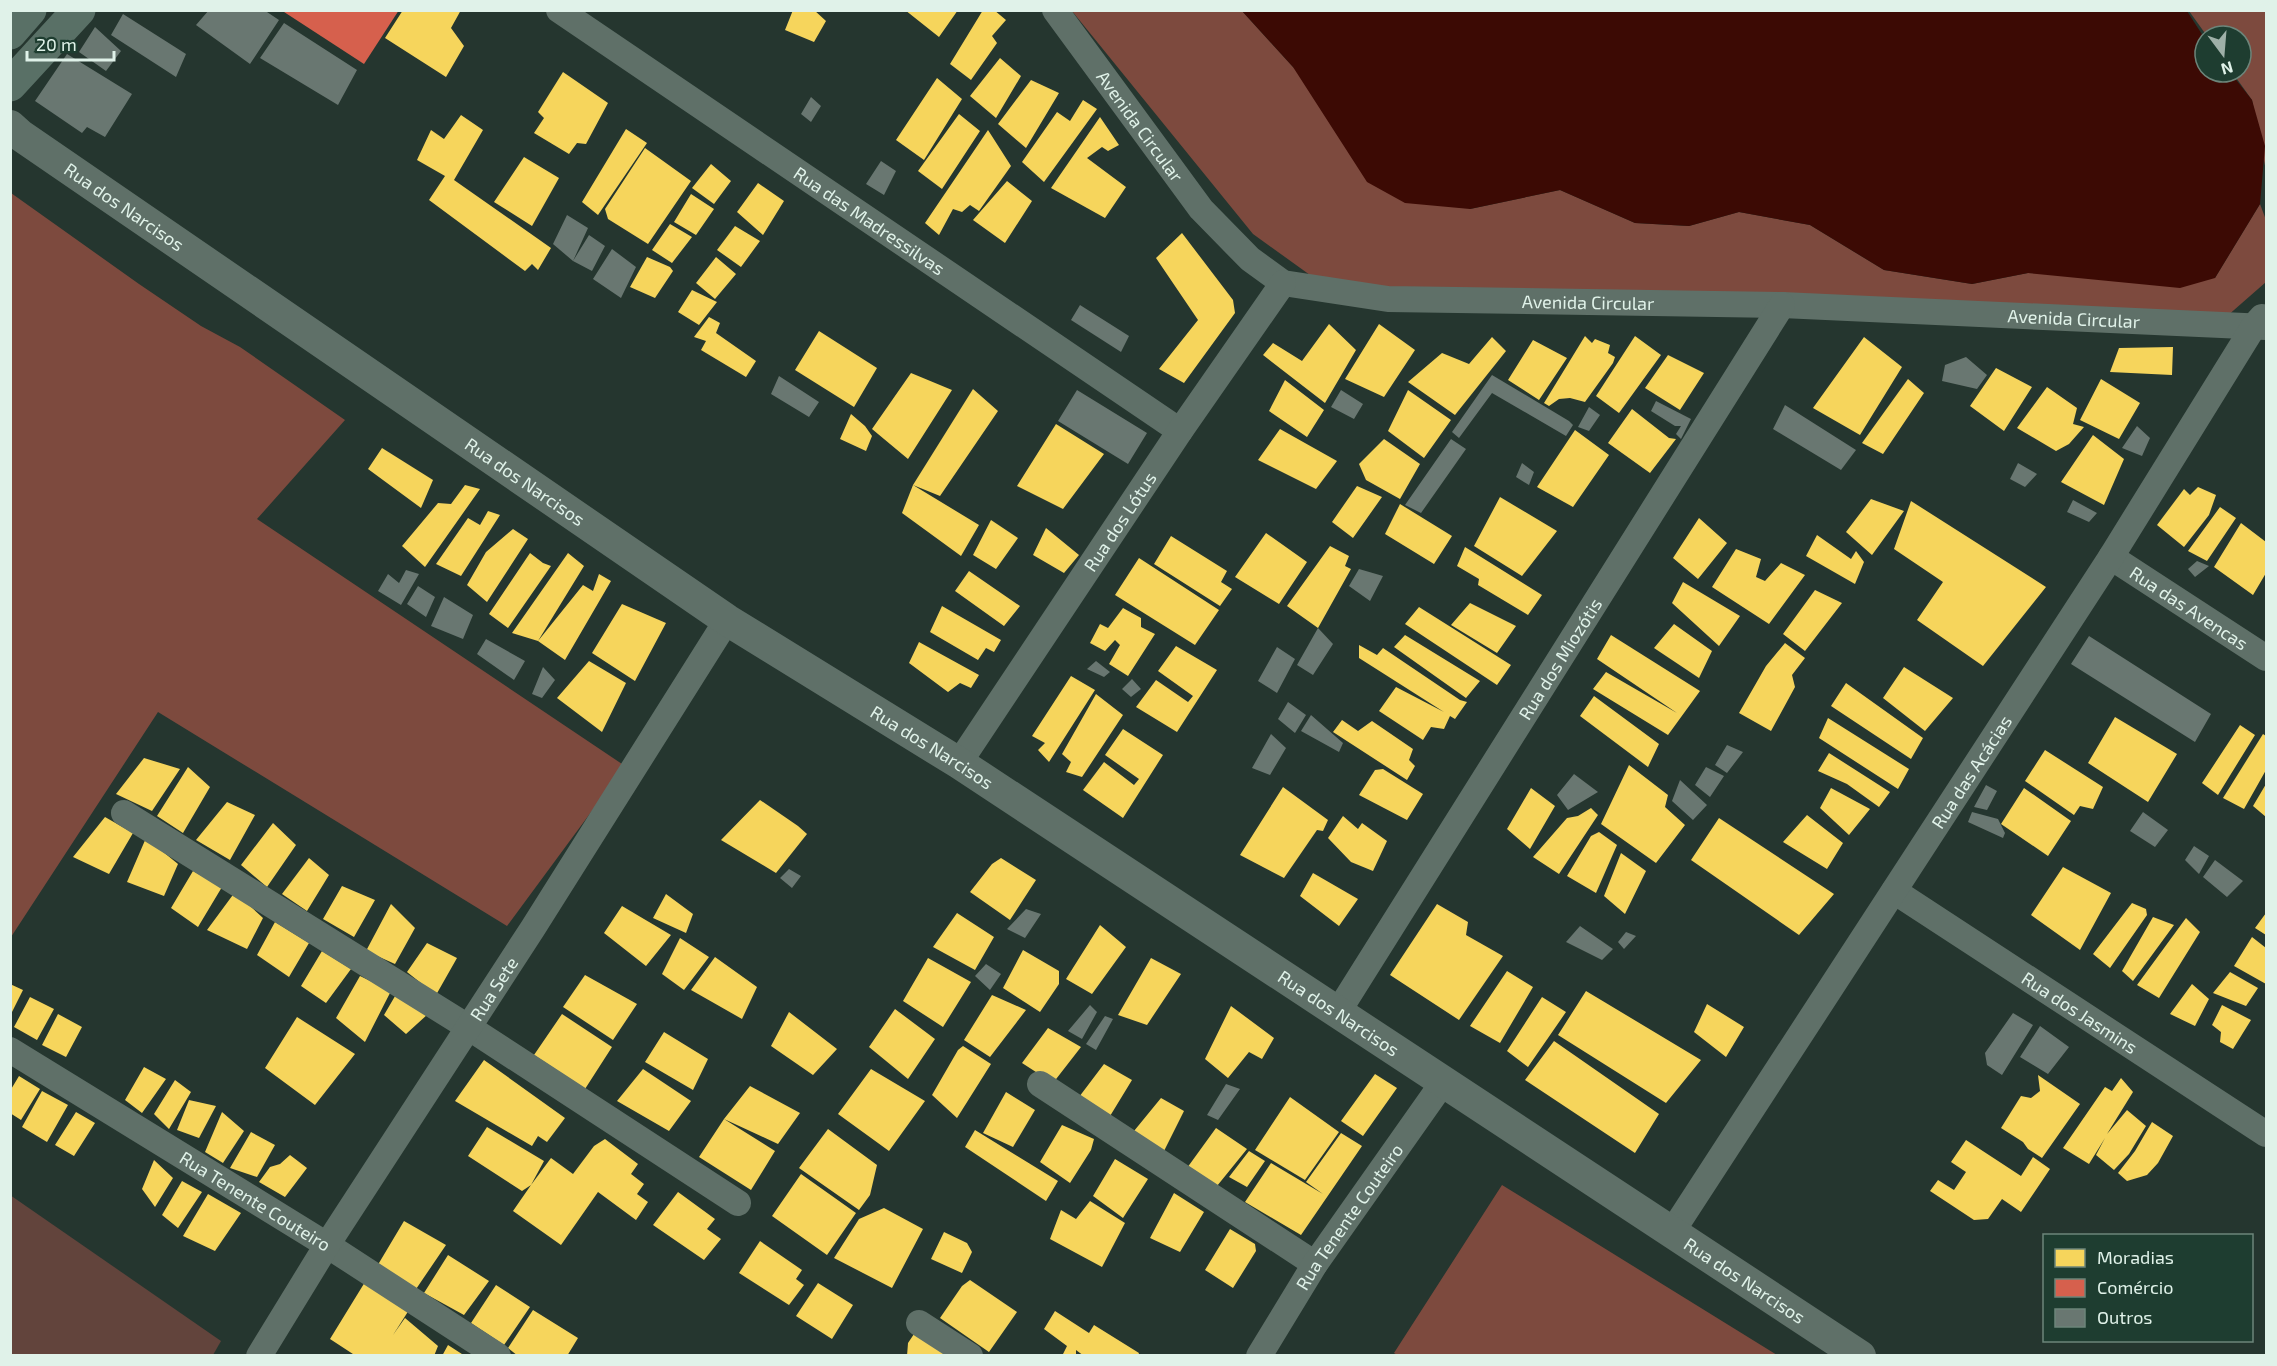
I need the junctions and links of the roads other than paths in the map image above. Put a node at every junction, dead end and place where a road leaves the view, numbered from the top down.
1 (30, 10) edge
2 (79, 10) edge
3 (559, 10) edge
4 (1055, 10) edge
5 (10, 33) edge
6 (10, 85) edge
7 (10, 126) edge
8 (1283, 283) junction
9 (1782, 305) junction
10 (2262, 321) edge
11 (1180, 431) junction
12 (2111, 556) junction
13 (727, 620) junction
14 (2266, 658) edge
15 (959, 763) junction
16 (124, 813) dead end
17 (1894, 891) junction
18 (1338, 1012) junction
19 (468, 1027) junction
20 (10, 1050) edge
21 (1444, 1081) junction
22 (1040, 1084) dead end
23 (2266, 1134) edge
24 (738, 1203) dead end
25 (1672, 1232) junction
26 (327, 1245) junction
27 (1315, 1264) junction
28 (918, 1323) dead end
29 (260, 1356) edge
30 (498, 1356) edge
31 (970, 1356) edge
32 (1259, 1356) edge
33 (1860, 1356) edge

1 - 5 main road
2 - 6 main road
3 - 11 street, Rua das Madressilvas
4 - 8 street, Avenida Circular
7 - 13 street, Rua dos Narcisos
8 - 9 street, Avenida Circular
8 - 11 street, Rua dos Lótus
9 - 10 street, Avenida Circular
9 - 18 street, Rua dos Miozótis
10 - 12 street, Rua das Acácias
11 - 15 street, Rua dos Lótus
12 - 14 street, Rua das Avencas
12 - 17 street, Rua das Acácias
13 - 15 street, Rua dos Narcisos
13 - 19 street, Rua Sete
15 - 18 street, Rua dos Narcisos
16 - 19 street
17 - 23 street, Rua dos Jasmins
17 - 25 street, Rua das Acácias
18 - 21 street, Rua dos Narcisos
19 - 24 street
19 - 26 street, Rua Sete
20 - 26 street, Rua Tenente Couteiro
21 - 25 street, Rua dos Narcisos
21 - 27 street, Rua Tenente Couteiro
22 - 27 street
25 - 33 street, Rua dos Narcisos
26 - 29 street, Rua Sete
26 - 30 street, Rua Tenente Couteiro
27 - 32 street, Rua Tenente Couteiro
28 - 31 street

